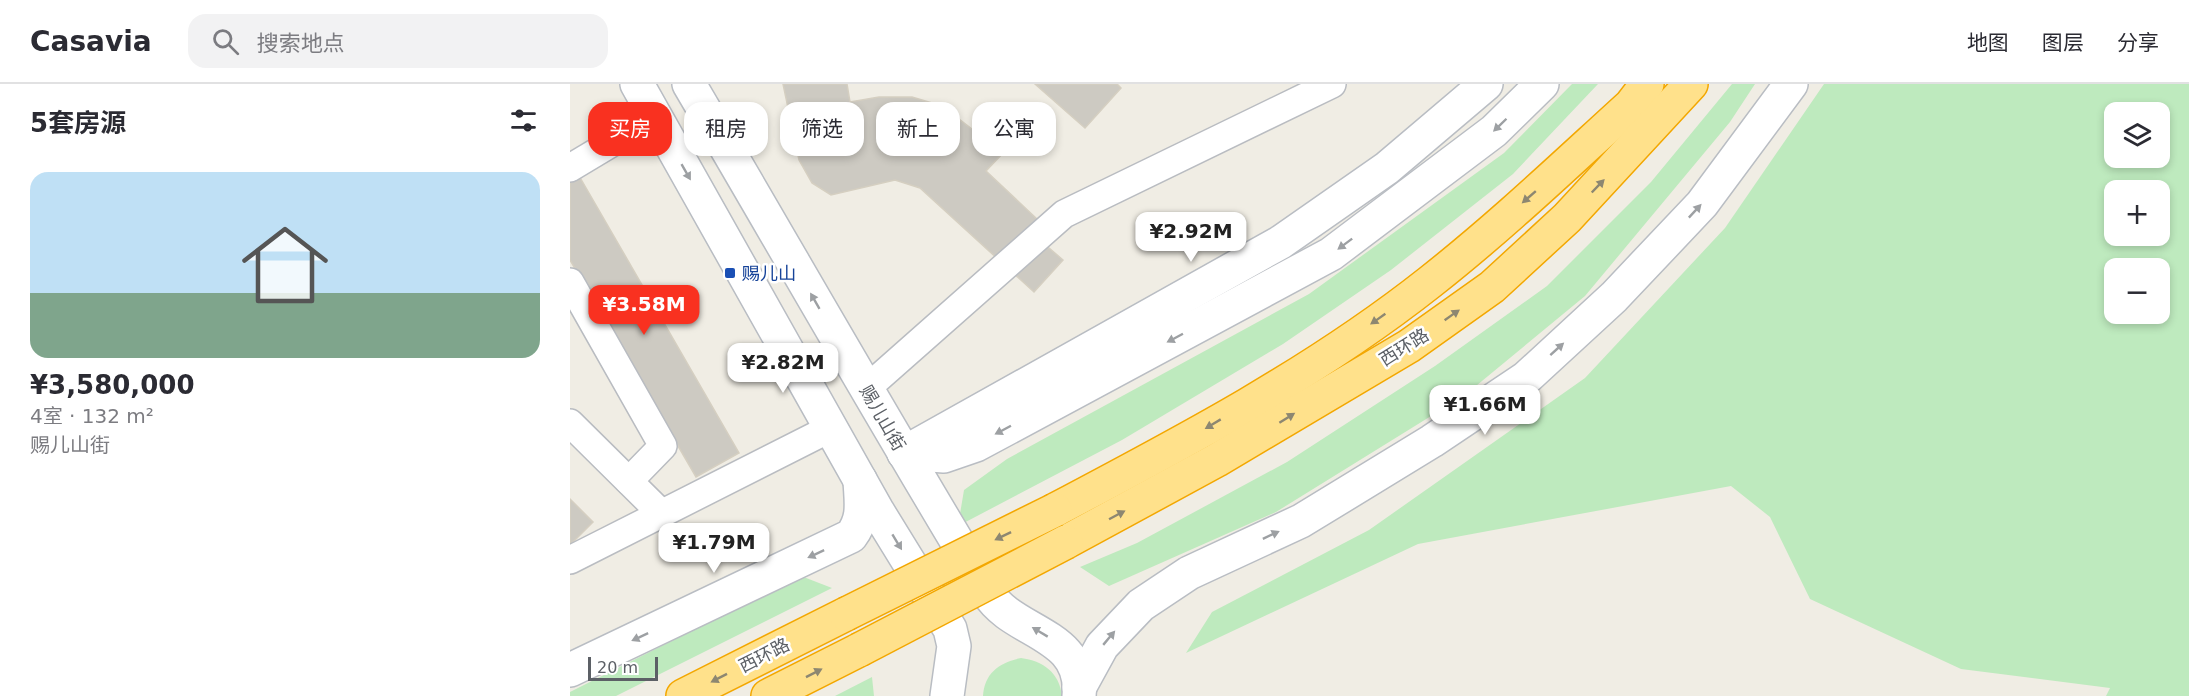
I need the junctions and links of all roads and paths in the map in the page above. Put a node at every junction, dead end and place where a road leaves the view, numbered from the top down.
1 (637, 84) edge
2 (1332, 84) edge
3 (1486, 84) edge
4 (1542, 84) edge
5 (1647, 84) edge
6 (1691, 84) edge
7 (1791, 84) edge
8 (692, 88) edge
9 (647, 102) edge
10 (672, 104) edge
11 (672, 147) edge
12 (590, 156) edge
13 (570, 168) edge
14 (570, 282) edge
15 (866, 389) junction
16 (570, 423) edge
17 (831, 428) junction
18 (904, 453) junction
19 (860, 478) junction
20 (629, 482) junction
21 (662, 514) junction
22 (570, 560) edge
23 (570, 670) edge
24 (1079, 692) edge
25 (683, 696) edge
26 (768, 696) edge
27 (947, 696) edge

1 - 9 main road
2 - 15 street
3 - 18 main road
4 -> 18 main road
5 -> 25 highway, 西环路, bridge
26 -> 6 highway, 西环路, bridge
24 -> 7 main road
8 - 10 main road
15 -> 8 main road, 赐儿山街
11 -> 17 main road
12 - 13 street
14 - 20 street
15 - 18 main road, 赐儿山街
16 - 20 street
17 - 19 main road
17 - 21 street
24 -> 18 main road, 赐儿山街
19 -> 23 main road
19 -> 27 main road
20 - 21 street
21 - 22 street

